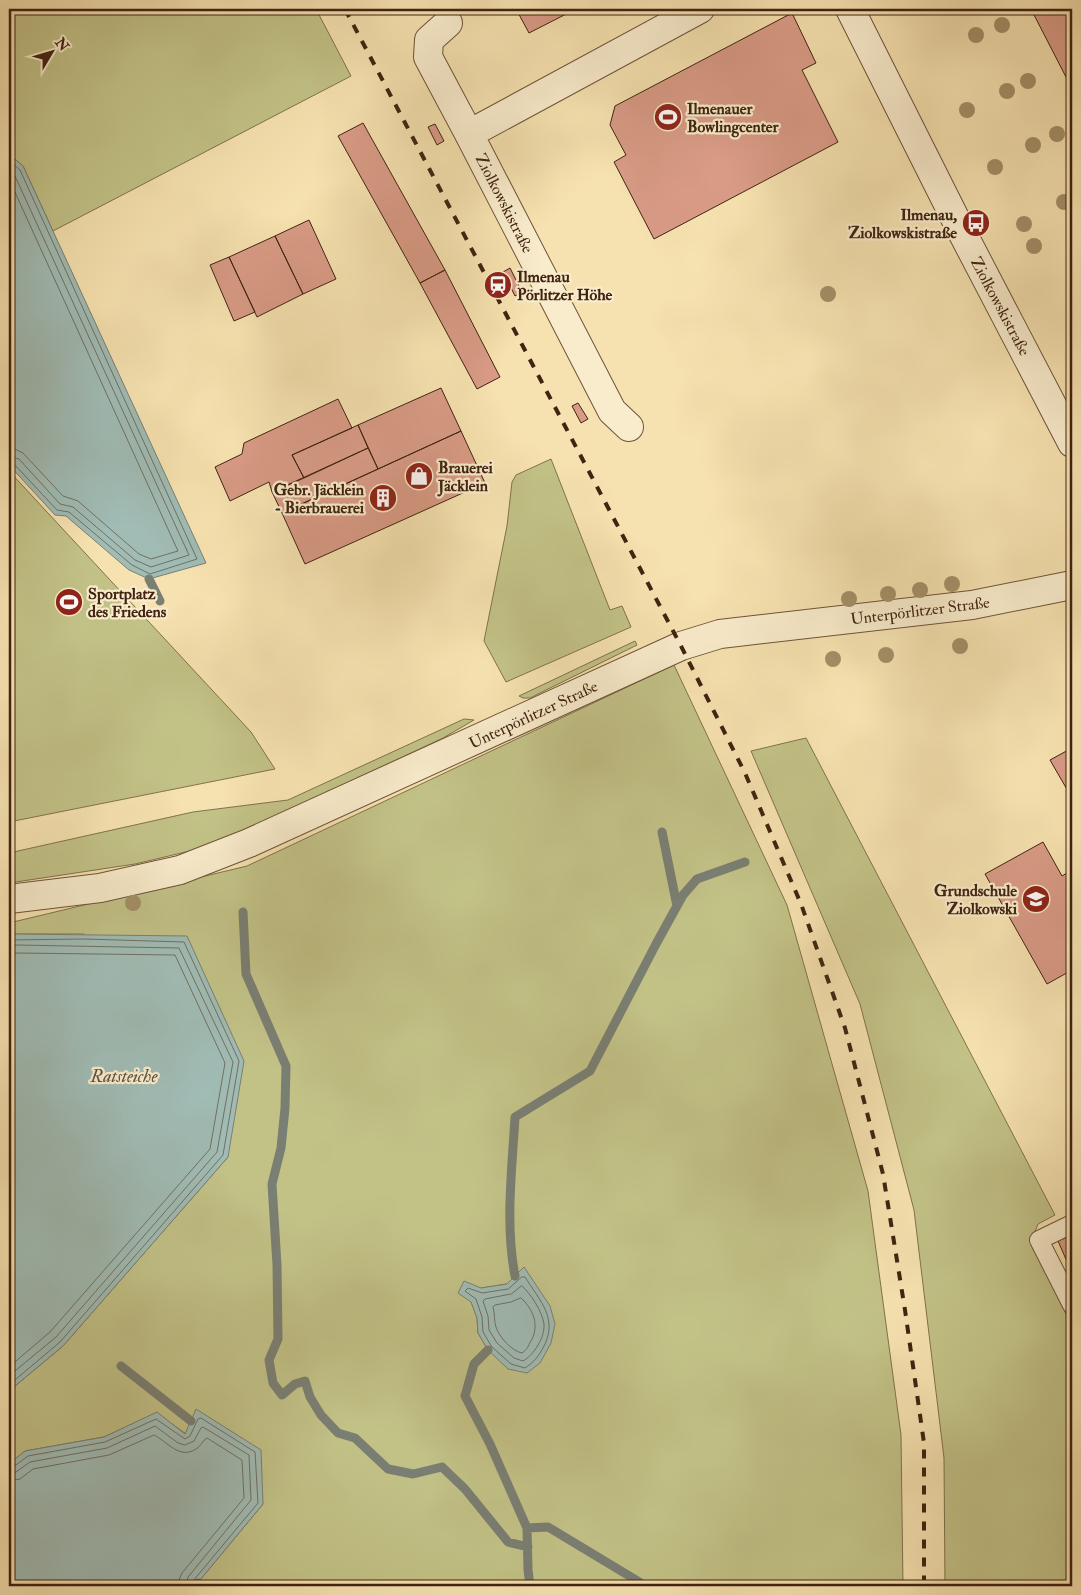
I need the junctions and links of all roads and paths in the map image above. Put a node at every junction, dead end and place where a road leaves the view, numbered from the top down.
1 (700, 9) edge
2 (850, 9) edge
3 (448, 23) dead end
4 (469, 134) junction
5 (629, 427) dead end
6 (1072, 443) edge
7 (1072, 585) edge
8 (9, 899) edge
9 (1072, 1224) edge
10 (1072, 1305) edge

1 - 4 street, Ziolkowskistraße
2 - 6 street, Ziolkowskistraße
3 - 4 street, Ziolkowskistraße
4 - 5 street, Ziolkowskistraße
7 - 8 street, Unterpörlitzer Straße
9 - 10 lane

